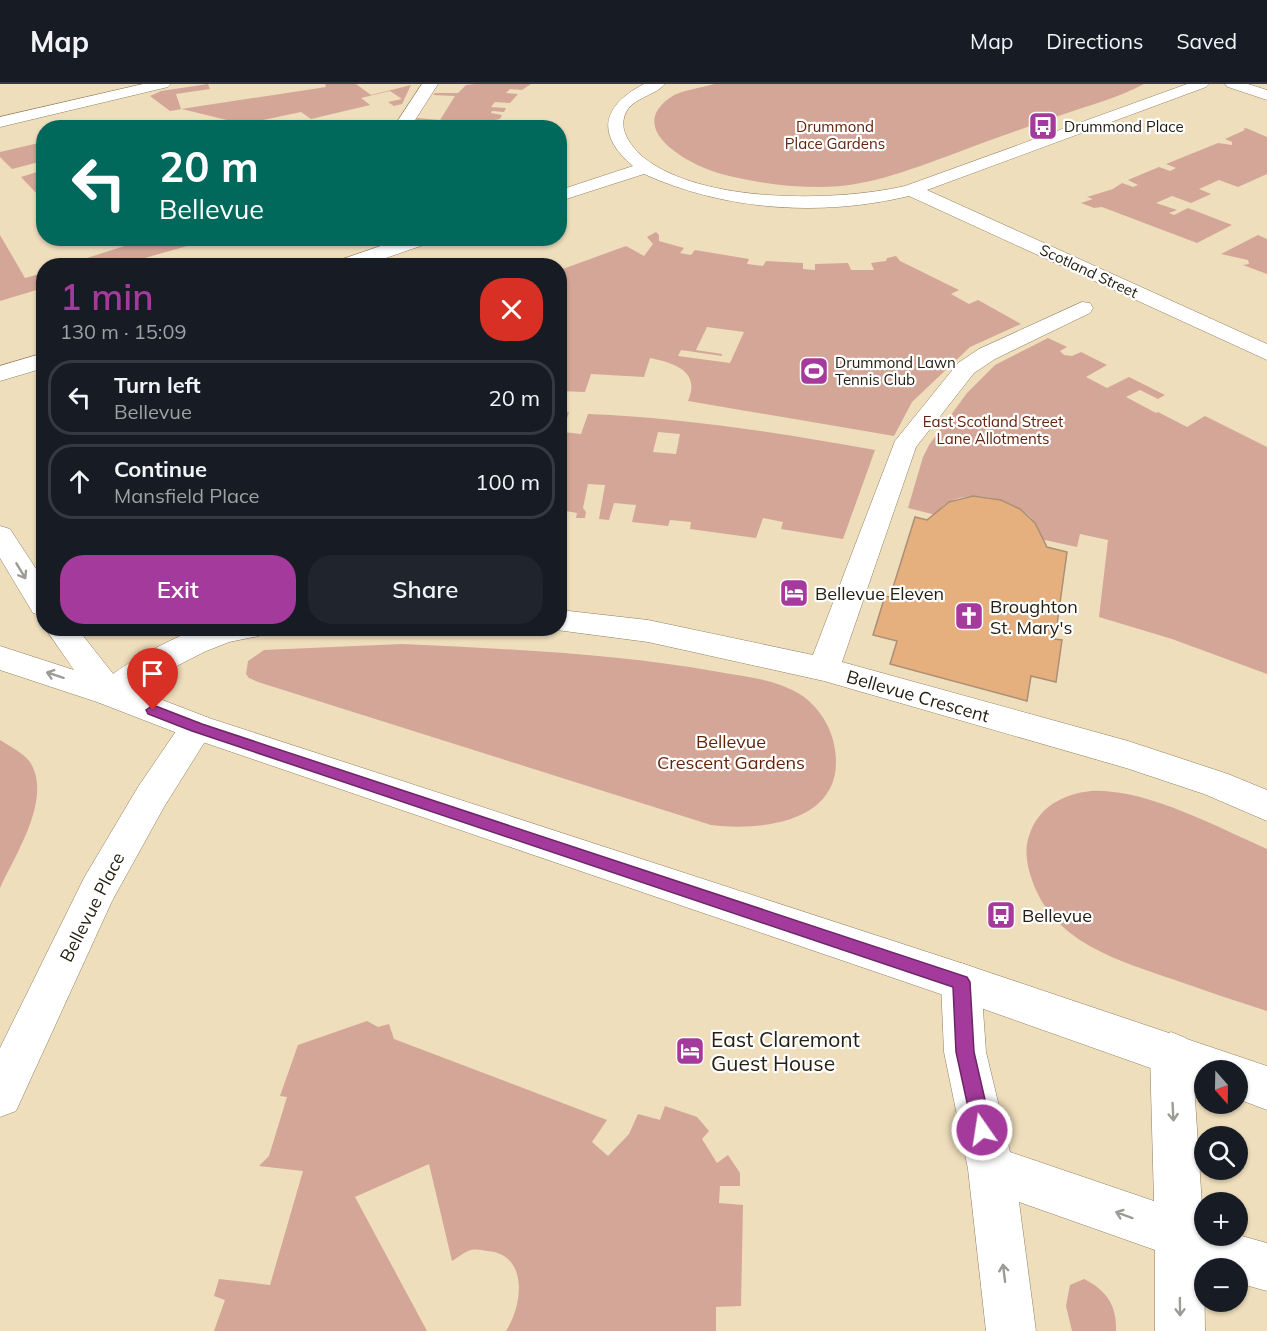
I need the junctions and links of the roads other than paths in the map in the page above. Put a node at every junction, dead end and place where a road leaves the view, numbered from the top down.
1 (163, 84) edge
2 (430, 84) edge
3 (657, 84) edge
4 (1201, 84) edge
5 (1233, 84) edge
6 (1267, 95) edge
7 (4, 116) edge
8 (406, 120) edge
9 (646, 168) junction
10 (911, 190) junction
11 (567, 194) edge
12 (401, 246) edge
13 (364, 258) edge
14 (1082, 308) dead end
15 (1267, 353) edge
16 (36, 363) edge
17 (0, 374) edge
18 (0, 535) edge
19 (36, 593) edge
20 (567, 622) edge
21 (66, 636) edge
22 (213, 636) edge
23 (0, 657) edge
24 (824, 669) junction
25 (110, 693) junction
26 (197, 727) junction
27 (1267, 806) edge
28 (961, 982) junction
29 (1171, 1053) junction
30 (1194, 1061) edge
31 (1248, 1081) edge
32 (1267, 1088) edge
33 (0, 1095) edge
34 (991, 1169) junction
35 (1179, 1234) junction
36 (1267, 1267) edge
37 (1011, 1331) edge
38 (1180, 1331) edge

1 - 7 street
2 - 8 street
3 - 9 street
4 - 10 street
5 - 6 street
9 - 10 street
9 - 11 street
10 - 15 street, Scotland Street
12 - 13 street
14 - 24 street
16 - 17 street
18 -> 19 street
20 - 24 street, Bellevue Crescent
21 - 25 street
22 - 25 street
25 -> 23 street
24 - 27 street, Bellevue Crescent
25 - 26 street
26 - 28 street
26 - 33 street, Bellevue Place
28 - 29 street
28 - 34 street
29 - 30 street
29 -> 35 street
31 - 32 street
35 -> 34 street
37 -> 34 street
35 - 36 street
35 -> 38 street

